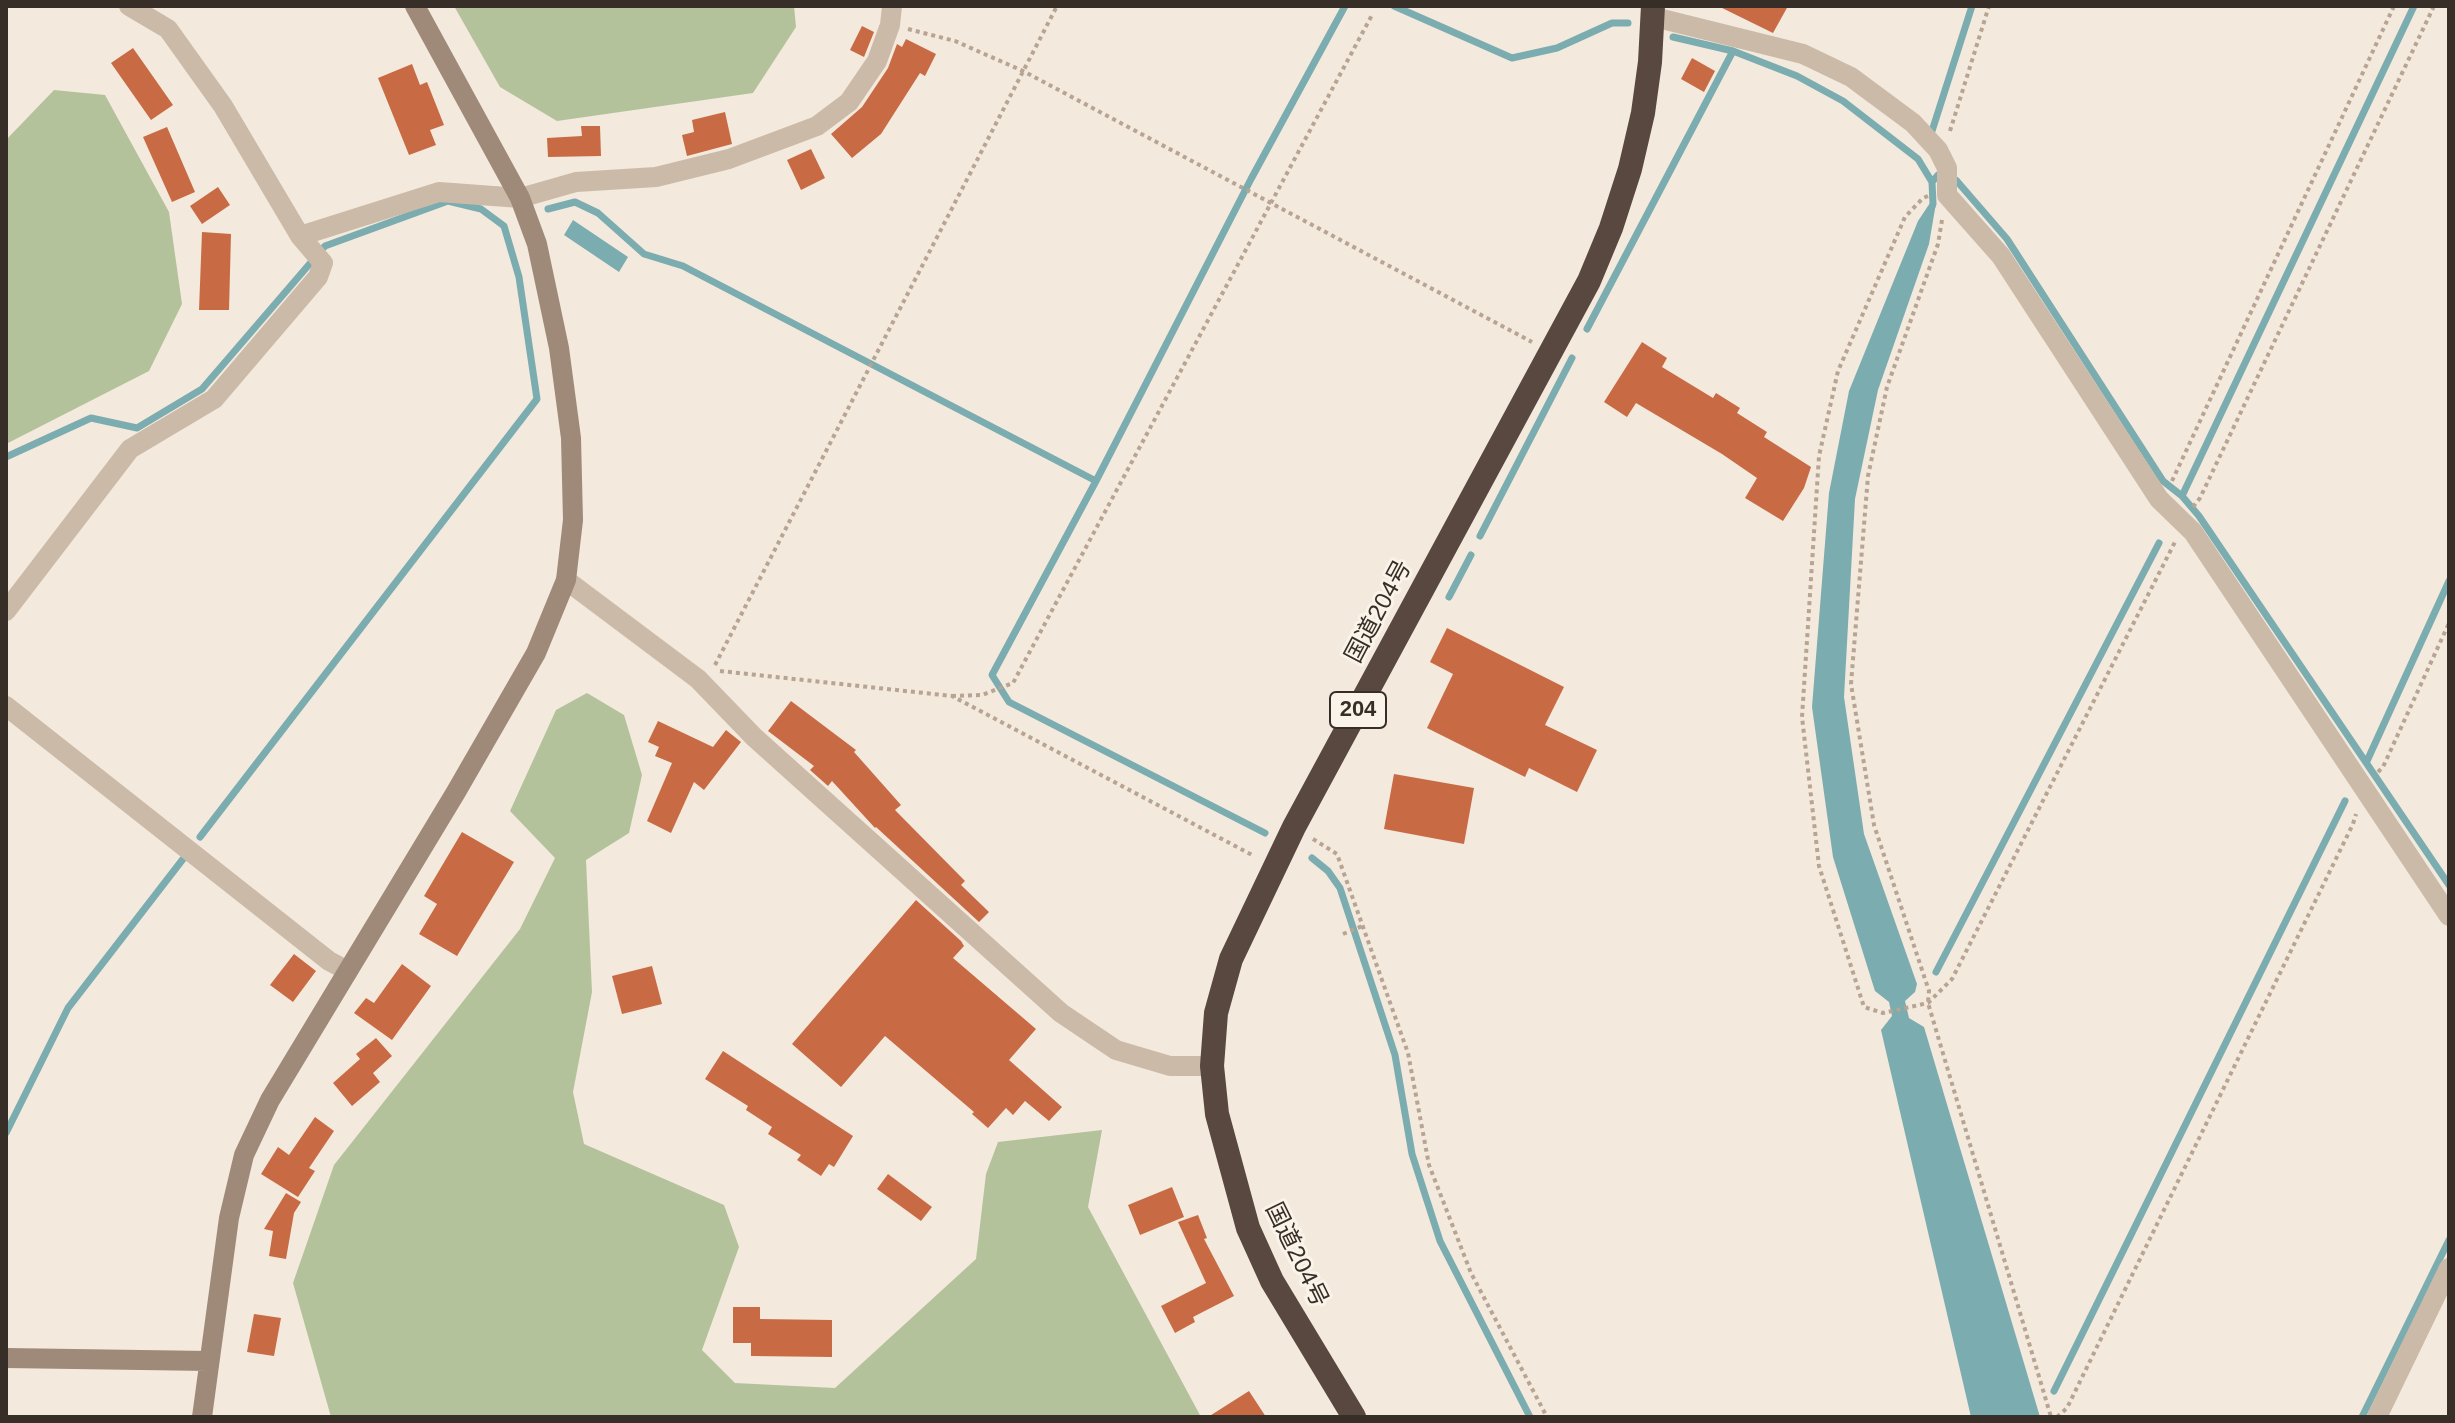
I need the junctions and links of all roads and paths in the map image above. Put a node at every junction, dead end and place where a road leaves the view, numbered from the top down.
1 (129, 6) edge
2 (415, 6) edge
3 (1057, 6) edge
4 (1989, 6) edge
5 (2394, 6) edge
6 (2434, 6) edge
7 (1654, 12) edge
8 (891, 15) edge
9 (1372, 15) dead end
10 (1023, 71) junction
11 (1945, 175) junction
12 (520, 198) junction
13 (1923, 198) dead end
14 (1269, 202) junction
15 (311, 249) junction
16 (1551, 353) junction
17 (2173, 479) dead end
18 (2200, 498) dead end
19 (2183, 520) junction
20 (566, 580) junction
21 (6, 611) edge
22 (2449, 623) edge
23 (952, 696) junction
24 (6, 706) edge
25 (2383, 767) dead end
26 (2363, 787) junction
27 (1294, 827) junction
28 (1274, 867) junction
29 (2449, 916) edge
30 (1365, 925) junction
31 (1343, 934) dead end
32 (348, 971) junction
33 (1928, 1003) junction
34 (1212, 1066) junction
35 (2449, 1268) edge
36 (6, 1358) edge
37 (209, 1361) junction
38 (202, 1417) edge
39 (1354, 1417) edge
40 (1547, 1417) edge
41 (2054, 1417) edge
42 (2377, 1417) edge

1 - 15 street
2 - 12 street
3 - 10 path
4 - 11 path
5 - 17 path
6 - 18 path
7 - 11 street
7 - 16 highway, 国道204号 / 204
8 - 10 path
8 - 12 street
9 - 14 path
10 - 14 path
10 - 23 path
11 - 19 street
11 - 33 path
12 - 15 street
12 - 20 street
13 - 33 path
14 - 16 path
14 - 23 path
15 - 21 street
16 - 27 highway, 国道204号 / 204
19 - 26 street
19 - 33 path
20 - 32 street
20 - 34 street
22 - 25 path
23 - 28 path
24 - 32 street
26 - 29 street
26 - 41 path
27 - 28 highway, 国道204号 / 204
27 - 30 path
28 - 34 highway, 国道204号 / 204
30 - 31 path
30 - 40 path
32 - 37 street
33 - 41 path
34 - 39 highway, 国道204号 / 204
35 - 42 street
36 - 37 street
37 - 38 street

